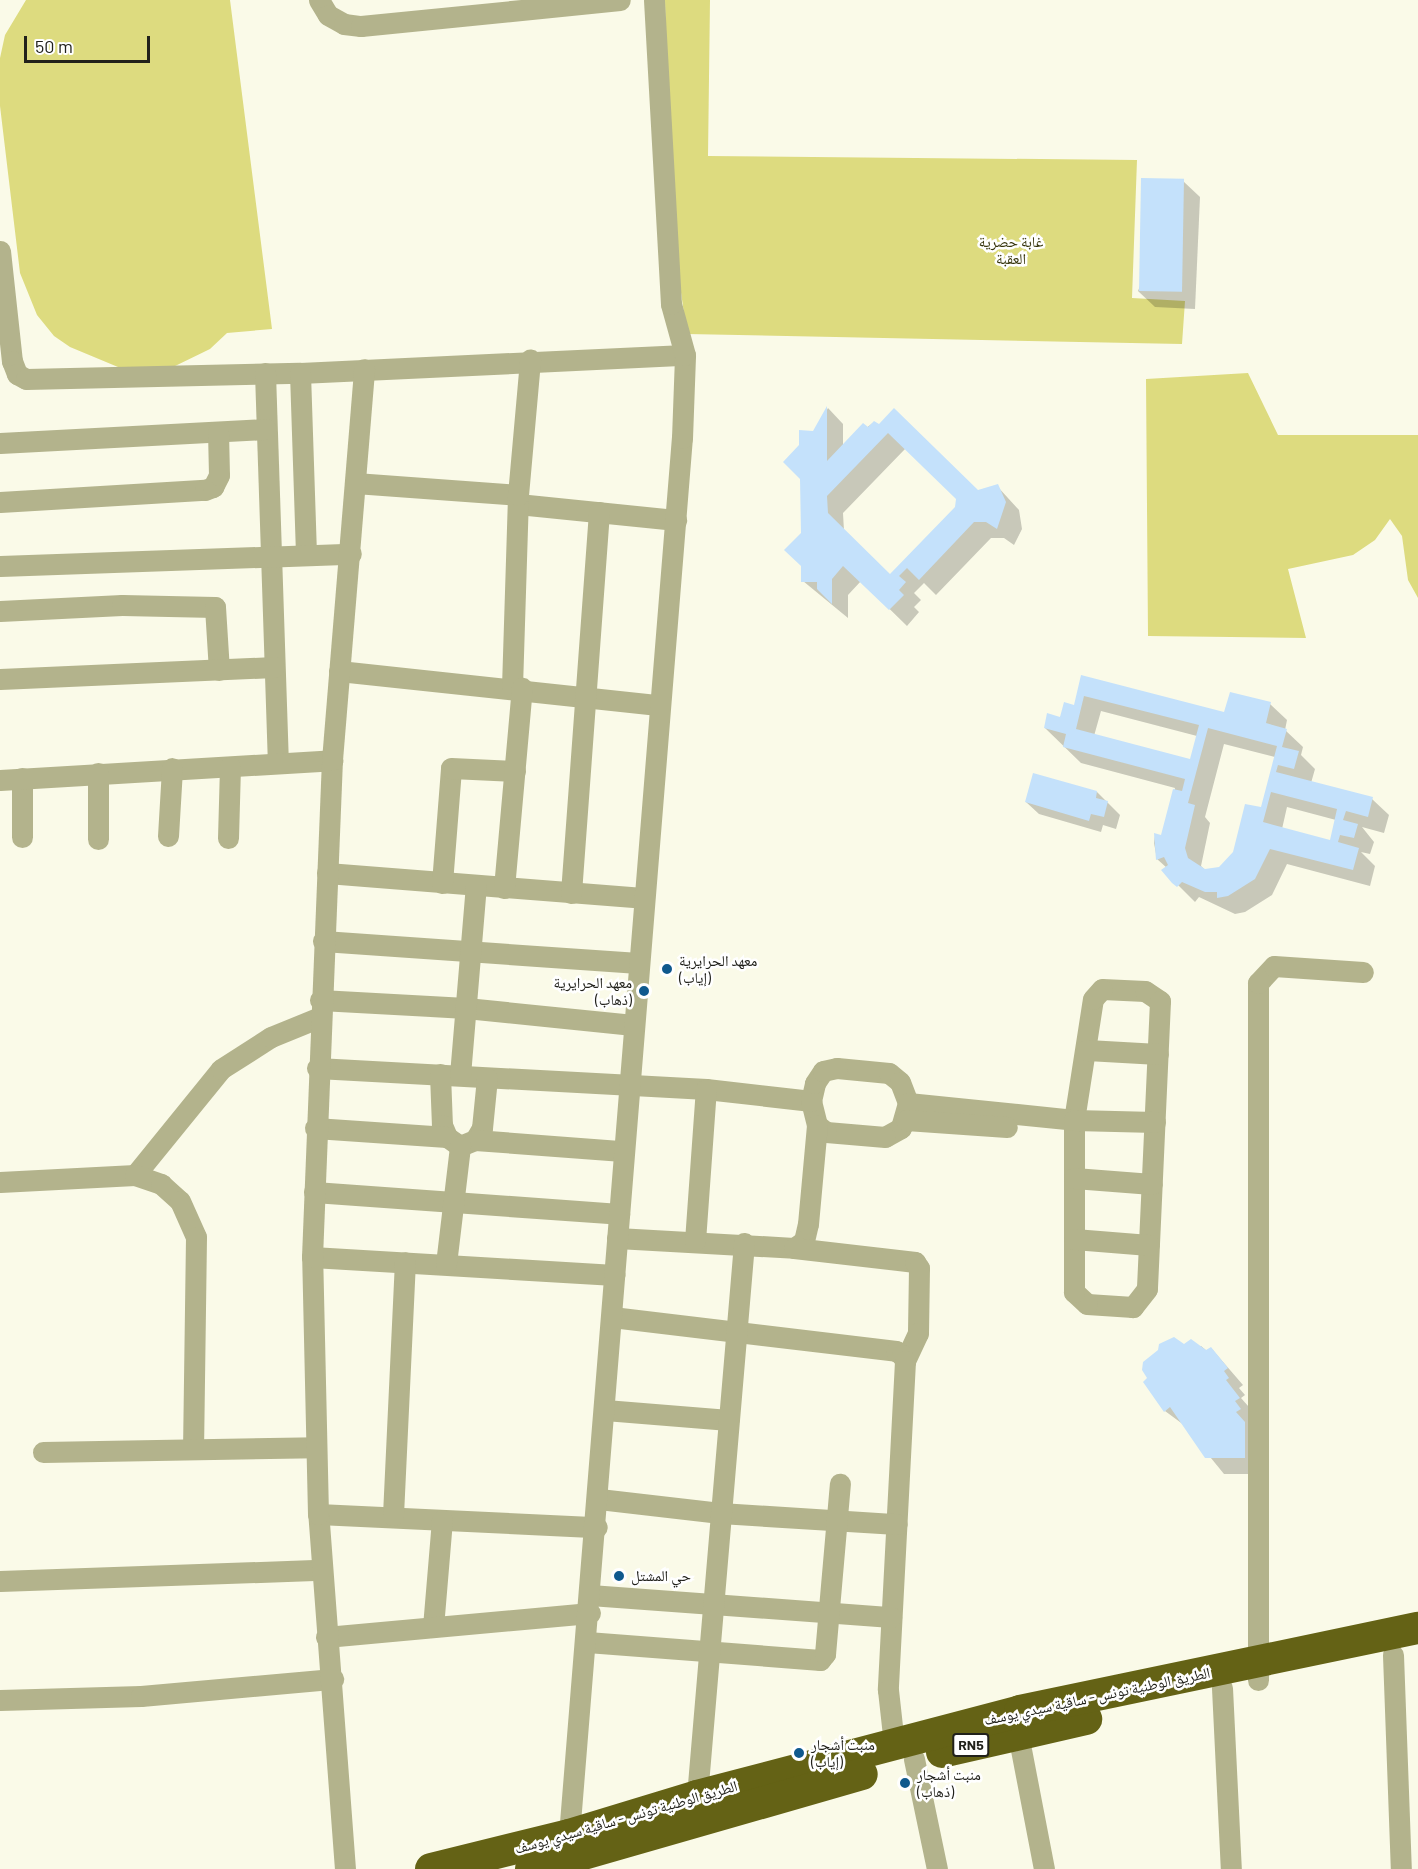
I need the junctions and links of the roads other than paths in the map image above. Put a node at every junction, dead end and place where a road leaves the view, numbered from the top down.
1 (319, 0) edge
2 (620, 0) edge
3 (654, 0) edge
4 (0, 251) edge
5 (685, 355) junction
6 (530, 360) junction
7 (364, 369) junction
8 (265, 373) junction
9 (300, 373) junction
10 (266, 429) junction
11 (218, 432) junction
12 (0, 443) edge
13 (355, 483) junction
14 (518, 500) junction
15 (0, 502) edge
16 (599, 512) junction
17 (676, 520) junction
18 (306, 554) junction
19 (351, 554) junction
20 (269, 558) junction
21 (0, 566) edge
22 (0, 611) edge
23 (274, 667) junction
24 (219, 670) junction
25 (339, 671) junction
26 (0, 679) edge
27 (517, 687) junction
28 (585, 696) junction
29 (658, 705) junction
30 (332, 760) junction
31 (278, 764) junction
32 (230, 767) junction
33 (172, 768) junction
34 (515, 771) junction
35 (98, 773) junction
36 (22, 778) junction
37 (0, 780) edge
38 (168, 836) dead end
39 (22, 837) dead end
40 (228, 838) dead end
41 (98, 839) dead end
42 (327, 873) junction
43 (442, 883) junction
44 (476, 886) junction
45 (504, 888) junction
46 (572, 893) junction
47 (643, 898) junction
48 (323, 941) junction
49 (471, 950) junction
50 (638, 963) junction
51 (1363, 972) dead end
52 (466, 1008) junction
53 (320, 1009) junction
54 (633, 1025) junction
55 (1087, 1050) junction
56 (1158, 1054) junction
57 (317, 1068) junction
58 (450, 1074) junction
59 (487, 1078) junction
60 (628, 1085) junction
61 (706, 1089) junction
62 (811, 1101) junction
63 (907, 1111) junction
64 (1155, 1122) junction
65 (817, 1125) junction
66 (1074, 1125) junction
67 (315, 1128) junction
68 (461, 1141) junction
69 (623, 1151) junction
70 (135, 1175) junction
71 (1074, 1178) junction
72 (0, 1182) edge
73 (1152, 1184) junction
74 (314, 1192) junction
75 (452, 1202) junction
76 (619, 1214) junction
77 (617, 1238) junction
78 (1074, 1239) junction
79 (695, 1241) junction
80 (744, 1243) junction
81 (1149, 1245) junction
82 (794, 1248) junction
83 (312, 1257) junction
84 (405, 1262) junction
85 (446, 1264) junction
86 (614, 1275) junction
87 (612, 1317) junction
88 (737, 1332) junction
89 (904, 1361) junction
90 (605, 1410) junction
91 (729, 1420) junction
92 (316, 1447) junction
93 (192, 1449) junction
94 (43, 1452) dead end
95 (840, 1484) dead end
96 (598, 1499) junction
97 (720, 1513) junction
98 (318, 1514) junction
99 (393, 1515) junction
100 (442, 1520) junction
101 (837, 1520) junction
102 (897, 1524) junction
103 (597, 1527) junction
104 (321, 1570) junction
105 (0, 1581) edge
106 (712, 1602) junction
107 (590, 1604) junction
108 (829, 1612) junction
109 (891, 1617) junction
110 (433, 1627) junction
111 (1418, 1628) edge
112 (326, 1637) junction
113 (587, 1642) junction
114 (708, 1653) junction
115 (1405, 1653) edge
116 (1257, 1671) junction
117 (333, 1679) junction
118 (1222, 1688) junction
119 (0, 1700) edge
120 (1018, 1734) junction
121 (904, 1751) junction
122 (697, 1796) junction
123 (569, 1835) junction
124 (345, 1869) edge
125 (431, 1869) edge
126 (531, 1869) edge
127 (937, 1869) edge
128 (1044, 1869) edge
129 (1231, 1869) edge
130 (1401, 1869) edge

1 - 2 street
3 - 5 street
4 - 8 street
5 - 6 street
5 - 17 street
6 - 7 street
6 - 14 street
7 - 9 street
7 - 13 street
8 - 9 street
8 - 10 street
9 - 18 street
10 - 11 street
10 - 20 street
11 - 12 street
11 - 15 street
13 - 14 street
13 - 19 street
14 - 16 street
14 - 27 street
16 - 17 street
16 - 28 street
17 - 29 street
18 - 19 street
18 - 20 street
19 - 25 street
20 - 21 street
20 - 23 street
22 - 24 street
23 - 24 street
23 - 31 street
24 - 26 street
25 - 27 street
25 - 30 street
27 - 28 street
27 - 34 street
28 - 29 street
28 - 46 street
29 - 47 street
30 - 31 street
30 - 42 street
31 - 32 street
32 - 33 street
32 - 40 street
33 - 35 street
33 - 38 street
34 - 43 street
34 - 45 street
35 - 36 street
35 - 41 street
36 - 37 street
36 - 39 street
42 - 43 street
42 - 48 street
43 - 44 street
44 - 45 street
44 - 49 street
45 - 46 street
46 - 47 street
47 - 50 street
48 - 49 street
48 - 53 street
49 - 50 street
49 - 52 street
50 - 54 street
51 - 116 street
52 - 53 street
52 - 54 street
52 - 58 street
53 - 57 street
53 - 70 street
54 - 60 street
55 - 56 street
55 - 56 street
55 - 66 street
56 - 64 street
57 - 58 street
57 - 67 street
58 - 59 street
58 - 68 street
59 - 60 street
59 - 68 street
60 - 61 street
60 - 69 street
61 - 62 street
61 - 79 street
62 - 63 street
62 - 65 street
63 - 65 street
63 - 66 street
64 - 66 street
64 - 73 street
65 - 82 street
66 - 71 street
67 - 68 street
67 - 74 street
68 - 69 street
68 - 75 street
69 - 76 street
70 - 72 street
70 - 93 street
71 - 73 street
71 - 78 street
73 - 81 street
74 - 75 street
74 - 83 street
75 - 76 street
75 - 85 street
76 - 77 street
77 - 79 street
77 - 86 street
78 - 81 street
78 - 81 street
79 - 80 street
80 - 82 street
80 - 88 street
82 - 89 street
83 - 84 street
83 - 92 street
84 - 85 street
84 - 99 street
85 - 86 street
86 - 87 street
87 - 88 street
87 - 90 street
88 - 89 street
88 - 91 street
89 - 102 street
90 - 91 street
90 - 96 street
91 - 97 street
92 - 93 street
92 - 98 street
93 - 94 street
95 - 101 street
96 - 97 street
96 - 103 street
97 - 101 street
97 - 106 street
98 - 99 street
98 - 104 street
99 - 100 street
100 - 103 street
100 - 110 street
101 - 102 street
101 - 108 street
102 - 109 street
103 - 107 street
104 - 105 street
104 - 112 street
106 - 107 street
106 - 108 street
106 - 114 street
107 - 110 street
107 - 113 street
108 - 109 street
108 - 114 street
109 - 121 street
110 - 112 street
111 - 116 highway, الطريق الوطنية تونس - ساقية سيدي يوسف / RN5
112 - 117 street
113 - 114 street
113 - 123 street
114 - 122 street
115 - 116 highway, الطريق الوطنية تونس - ساقية سيدي يوسف / RN5
115 - 130 street
116 - 118 highway, الطريق الوطنية تونس - ساقية سيدي يوسف / RN5
116 - 121 highway, الطريق الوطنية تونس - ساقية سيدي يوسف / RN5
117 - 119 street
117 - 124 street
118 - 120 highway, الطريق الوطنية تونس - ساقية سيدي يوسف / RN5
118 - 129 street
120 - 121 highway, الطريق الوطنية تونس - ساقية سيدي يوسف / RN5
120 - 128 street
121 - 122 highway, الطريق الوطنية تونس - ساقية سيدي يوسف / RN5
121 - 126 highway, الطريق الوطنية تونس - ساقية سيدي يوسف / RN5
121 - 127 street
122 - 123 highway, الطريق الوطنية تونس - ساقية سيدي يوسف / RN5
123 - 125 highway, الطريق الوطنية تونس - ساقية سيدي يوسف / RN5

